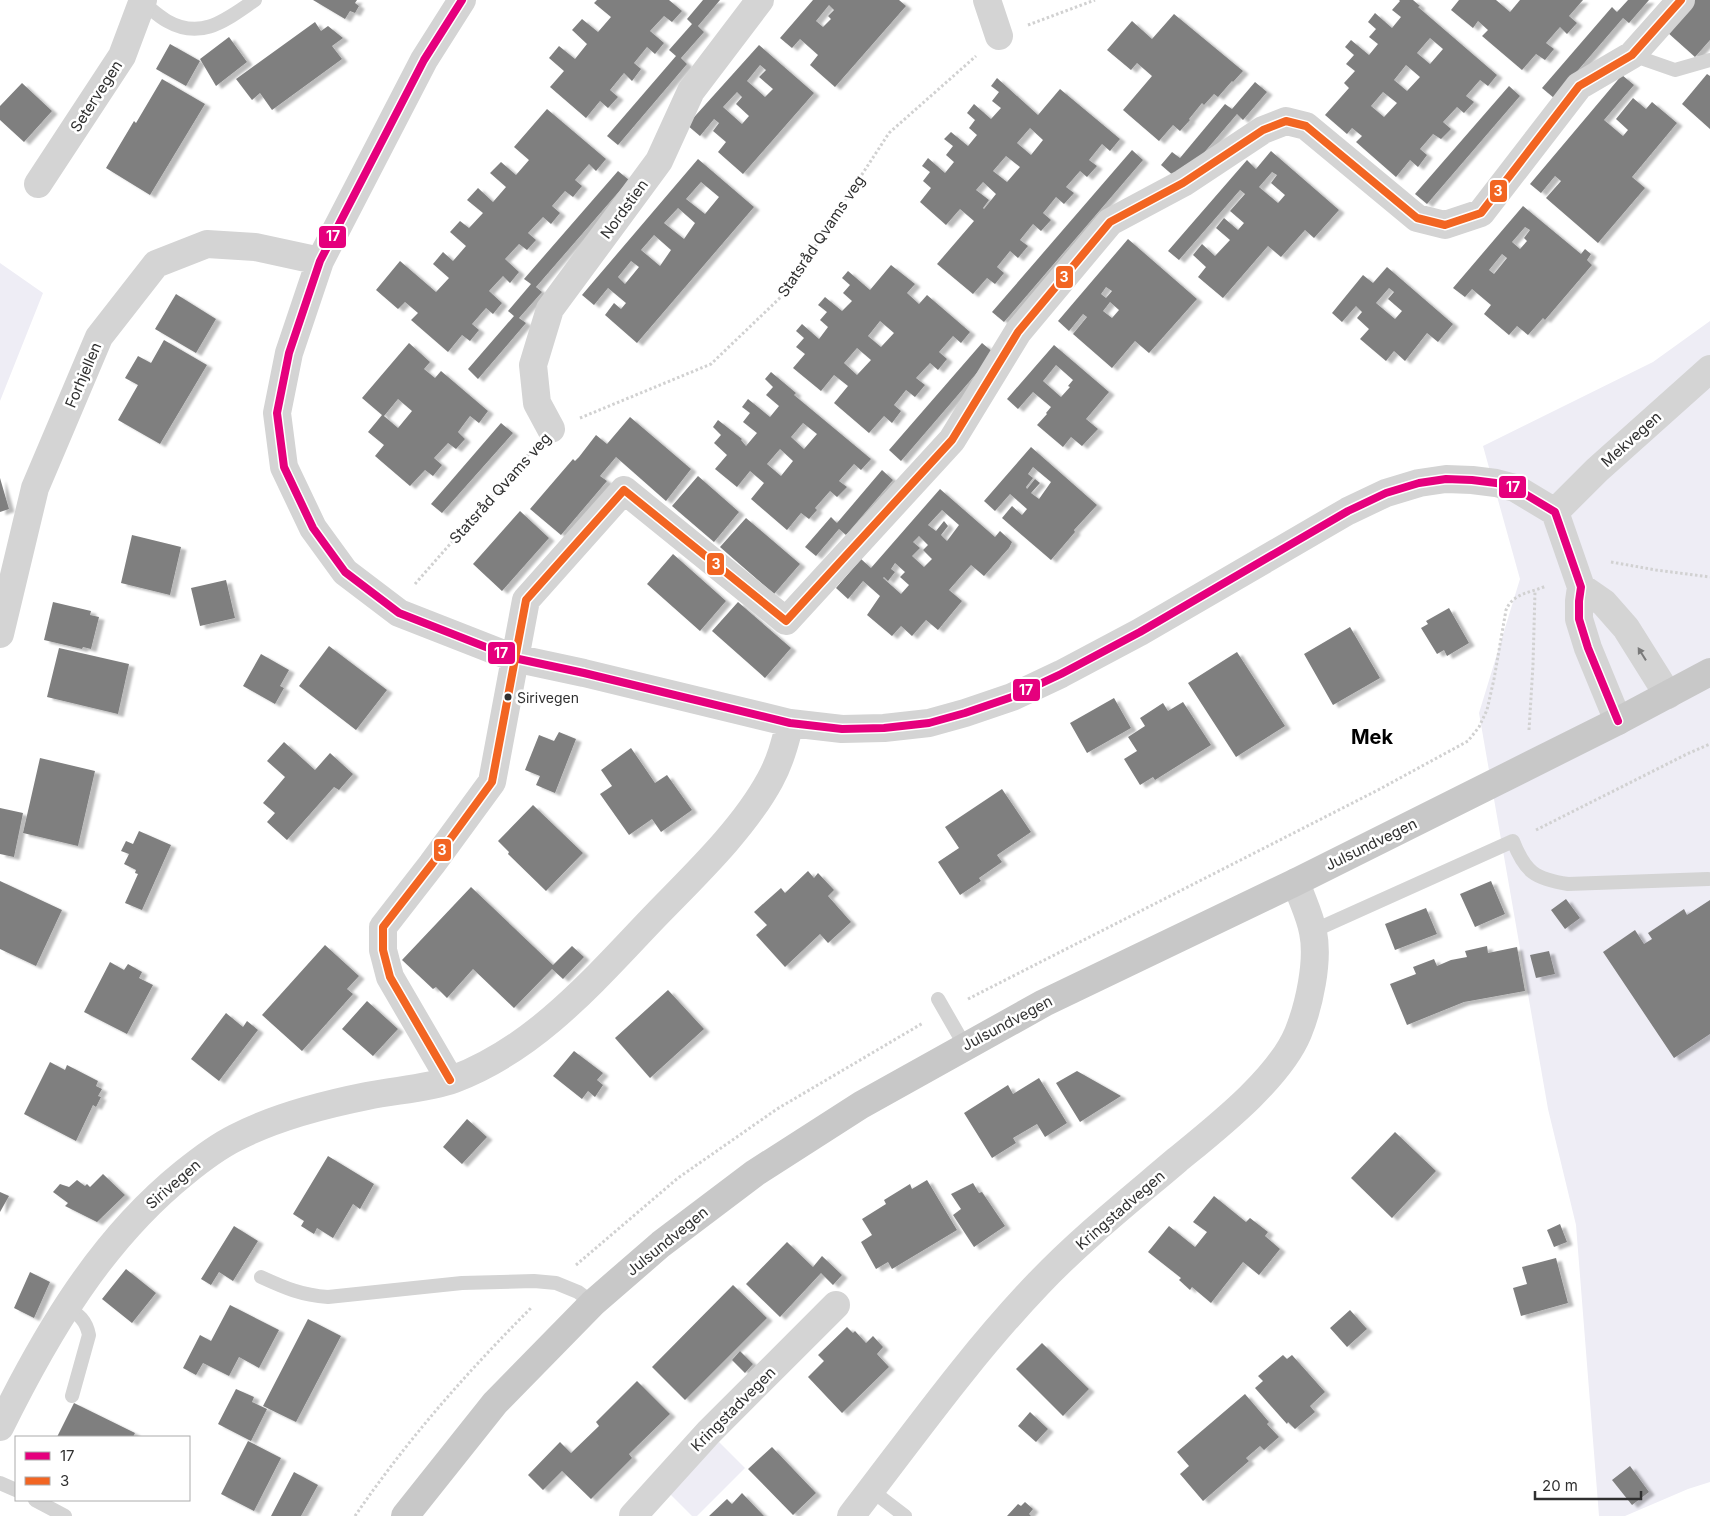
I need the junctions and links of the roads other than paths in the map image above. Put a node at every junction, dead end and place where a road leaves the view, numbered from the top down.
1 (255, 0) edge
2 (462, 0) edge
3 (760, 0) edge
4 (987, 0) edge
5 (1681, 0) edge
6 (143, 1) edge
7 (999, 36) road end
8 (1632, 55) junction
9 (1710, 60) edge
10 (38, 184) dead end
11 (320, 261) junction
12 (1710, 368) edge
13 (551, 429) road end
14 (1554, 512) junction
15 (1581, 587) junction
16 (0, 634) edge
17 (514, 658) junction
18 (1710, 672) edge
19 (1668, 695) junction
20 (1618, 721) junction
21 (790, 723) junction
22 (1708, 880) dead end
23 (1296, 882) junction
24 (1313, 931) junction
25 (938, 999) dead end
26 (965, 1046) junction
27 (450, 1080) junction
28 (261, 1276) dead end
29 (593, 1303) junction
30 (836, 1305) dead end
31 (66, 1307) junction
32 (72, 1396) dead end
33 (0, 1427) edge
34 (0, 1483) edge
35 (15, 1490) edge
36 (871, 1490) junction
37 (37, 1501) edge
38 (65, 1516) edge
39 (406, 1516) edge
40 (633, 1516) edge
41 (851, 1516) edge
42 (904, 1516) edge

1 - 6 lane, Setervegen
2 - 11 street
3 - 13 street, Nordstien
4 - 7 street
5 - 8 street
6 - 10 street, Setervegen
8 - 9 lane
8 - 17 street
11 - 16 street, Forhjellen
11 - 17 street
12 - 14 street, Mekvegen
14 - 15 street
14 - 21 street
19 -> 15 street
15 - 20 street
17 - 21 street
17 - 27 street
18 - 19 main road, Julsundvegen
19 - 20 main road, Julsundvegen
20 - 23 main road, Julsundvegen
21 - 27 street, Sirivegen
22 - 24 lane
23 - 24 street, Kringstadvegen
23 - 26 main road, Julsundvegen
24 - 36 street, Kringstadvegen
25 - 26 lane
26 - 29 main road, Julsundvegen
27 - 31 street, Sirivegen
28 - 29 lane
29 - 39 main road, Julsundvegen
30 - 40 street, Kringstadvegen
31 - 32 lane
31 - 33 street, Sirivegen
34 - 35 lane
36 - 41 street, Kringstadvegen
36 - 42 lane
37 - 38 lane

